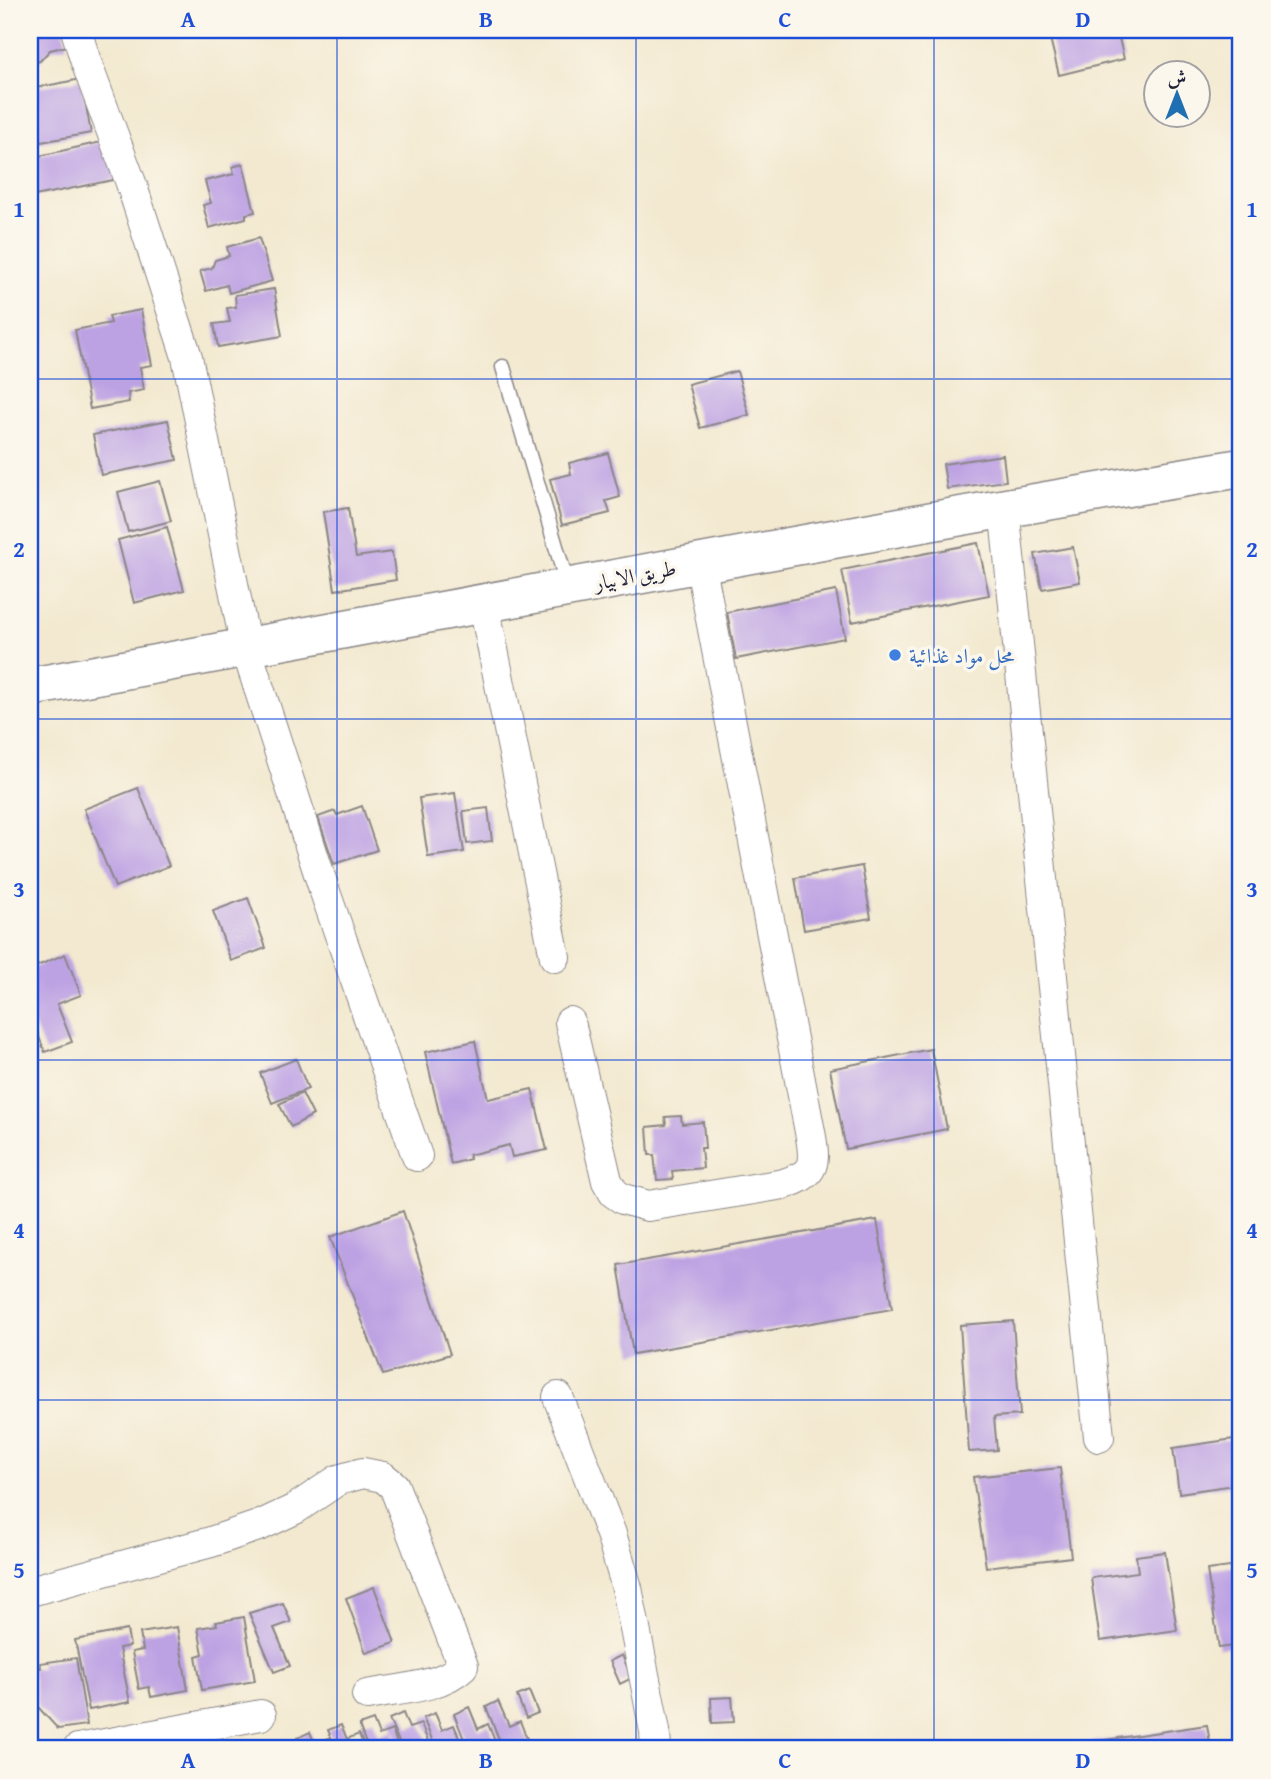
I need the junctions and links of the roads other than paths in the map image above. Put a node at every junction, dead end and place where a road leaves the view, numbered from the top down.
1 (76, 30) edge
2 (503, 367) dead end
3 (1241, 468) edge
4 (1004, 507) junction
5 (701, 562) junction
6 (568, 588) junction
7 (484, 605) junction
8 (246, 648) junction
9 (30, 687) edge
10 (555, 957) dead end
11 (570, 1022) dead end
12 (417, 1156) dead end
13 (558, 1397) dead end
14 (1098, 1437) dead end
15 (30, 1591) edge
16 (367, 1695) dead end
17 (261, 1714) dead end
18 (78, 1749) edge
19 (656, 1749) edge

1 - 8 street
2 - 6 lane
3 - 4 main road, طريق الابيار
4 - 5 main road, طريق الابيار
4 - 14 street
5 - 6 main road, طريق الابيار
5 - 11 street
6 - 7 main road, طريق الابيار
7 - 8 main road, طريق الابيار
7 - 10 street
8 - 9 main road, طريق الابيار
8 - 12 street
13 - 19 street
15 - 16 street
17 - 18 street

